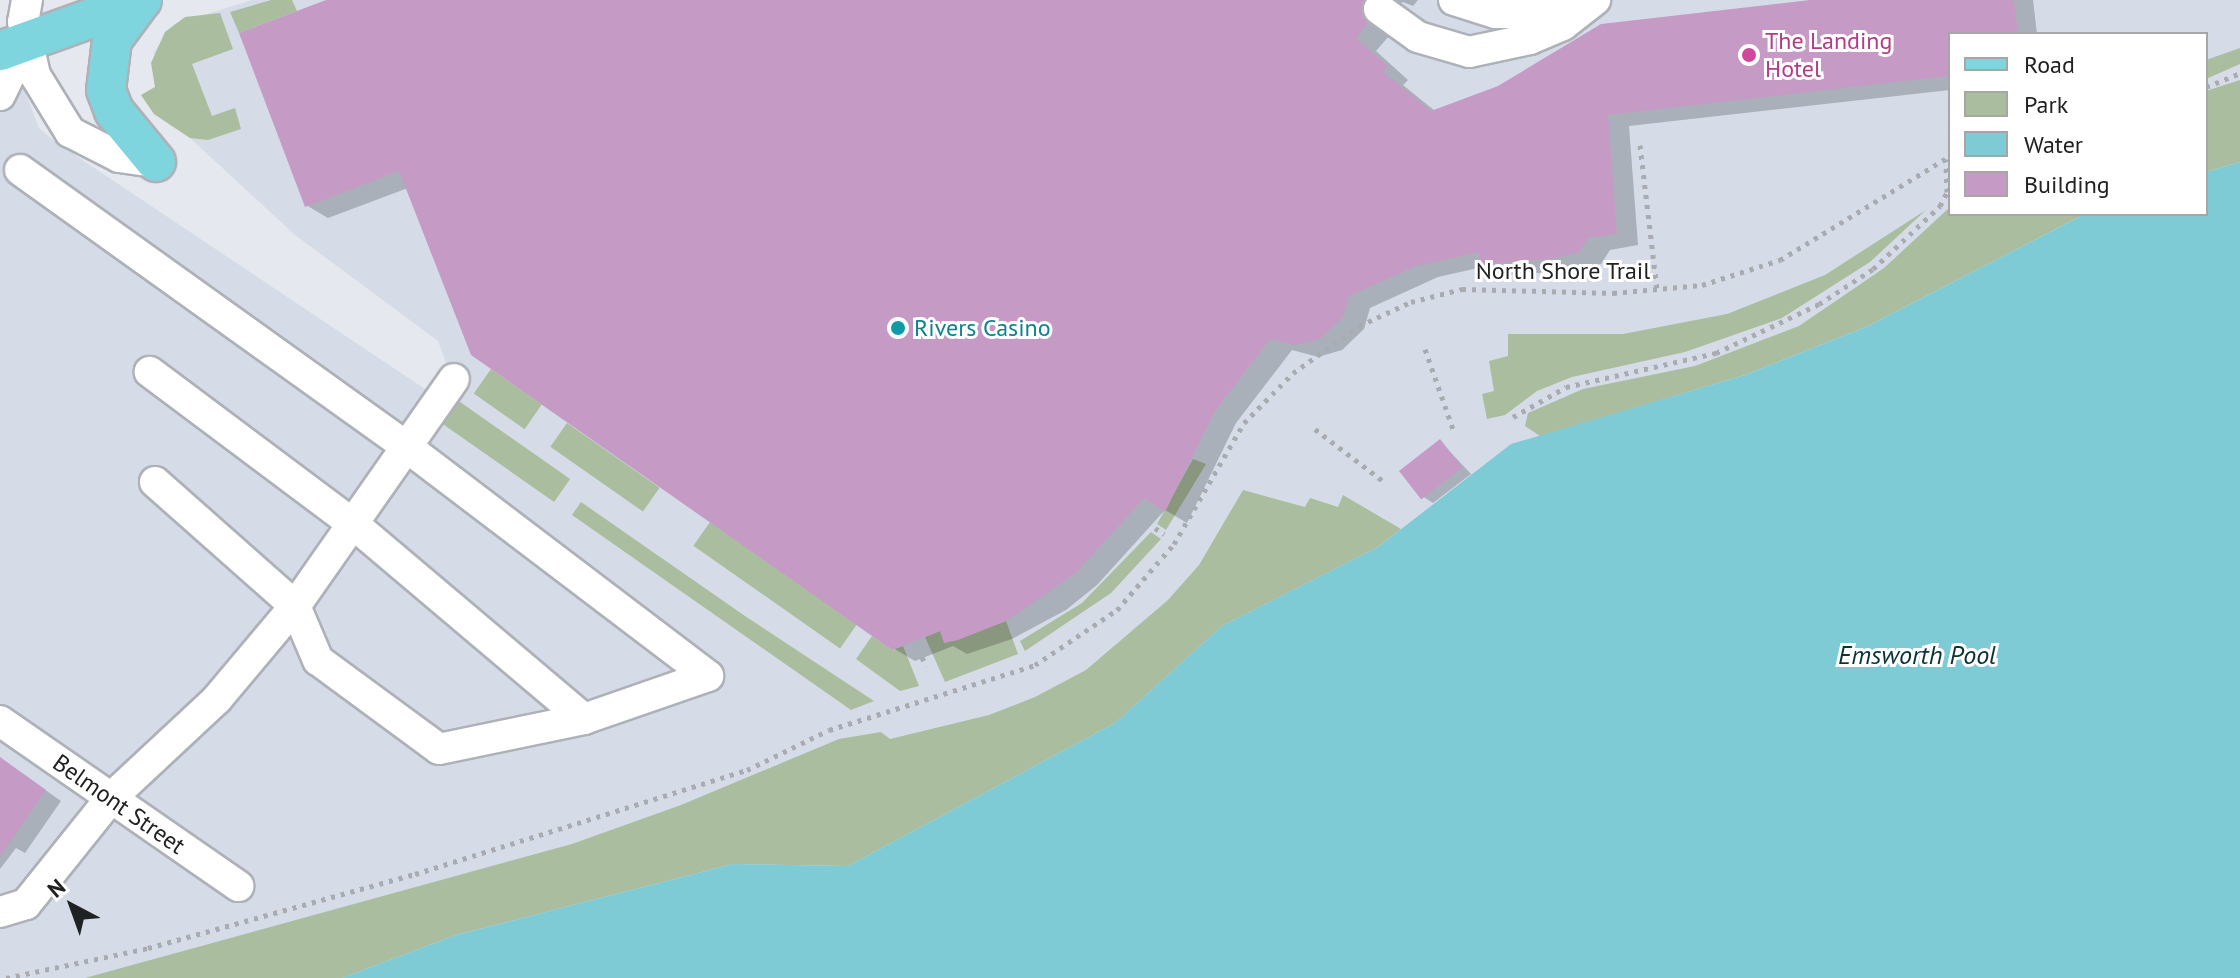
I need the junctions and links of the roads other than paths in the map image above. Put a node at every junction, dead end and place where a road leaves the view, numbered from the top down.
1 (27, 0) edge
2 (142, 0) edge
3 (1454, 0) edge
4 (1559, 0) edge
5 (1595, 0) edge
6 (1379, 9) dead end
7 (14, 45) edge
8 (0, 95) edge
9 (156, 162) joint
10 (20, 170) dead end
11 (150, 372) dead end
12 (454, 379) dead end
13 (408, 448) junction
14 (155, 482) dead end
15 (353, 524) junction
16 (295, 606) junction
17 (584, 719) junction
18 (0, 721) edge
19 (111, 798) junction
20 (238, 886) dead end
21 (0, 912) edge

1 - 7 street
2 - 7 main road
2 - 9 main road
3 - 4 street
5 - 6 street
7 - 8 street
7 - 9 street
10 - 13 street
11 - 15 street
12 - 13 street
13 - 15 street
13 - 17 street
14 - 16 street
15 - 16 street
15 - 17 street
16 - 17 street
16 - 19 street
18 - 19 street, Belmont Street
19 - 20 street, Belmont Street
19 - 21 street

